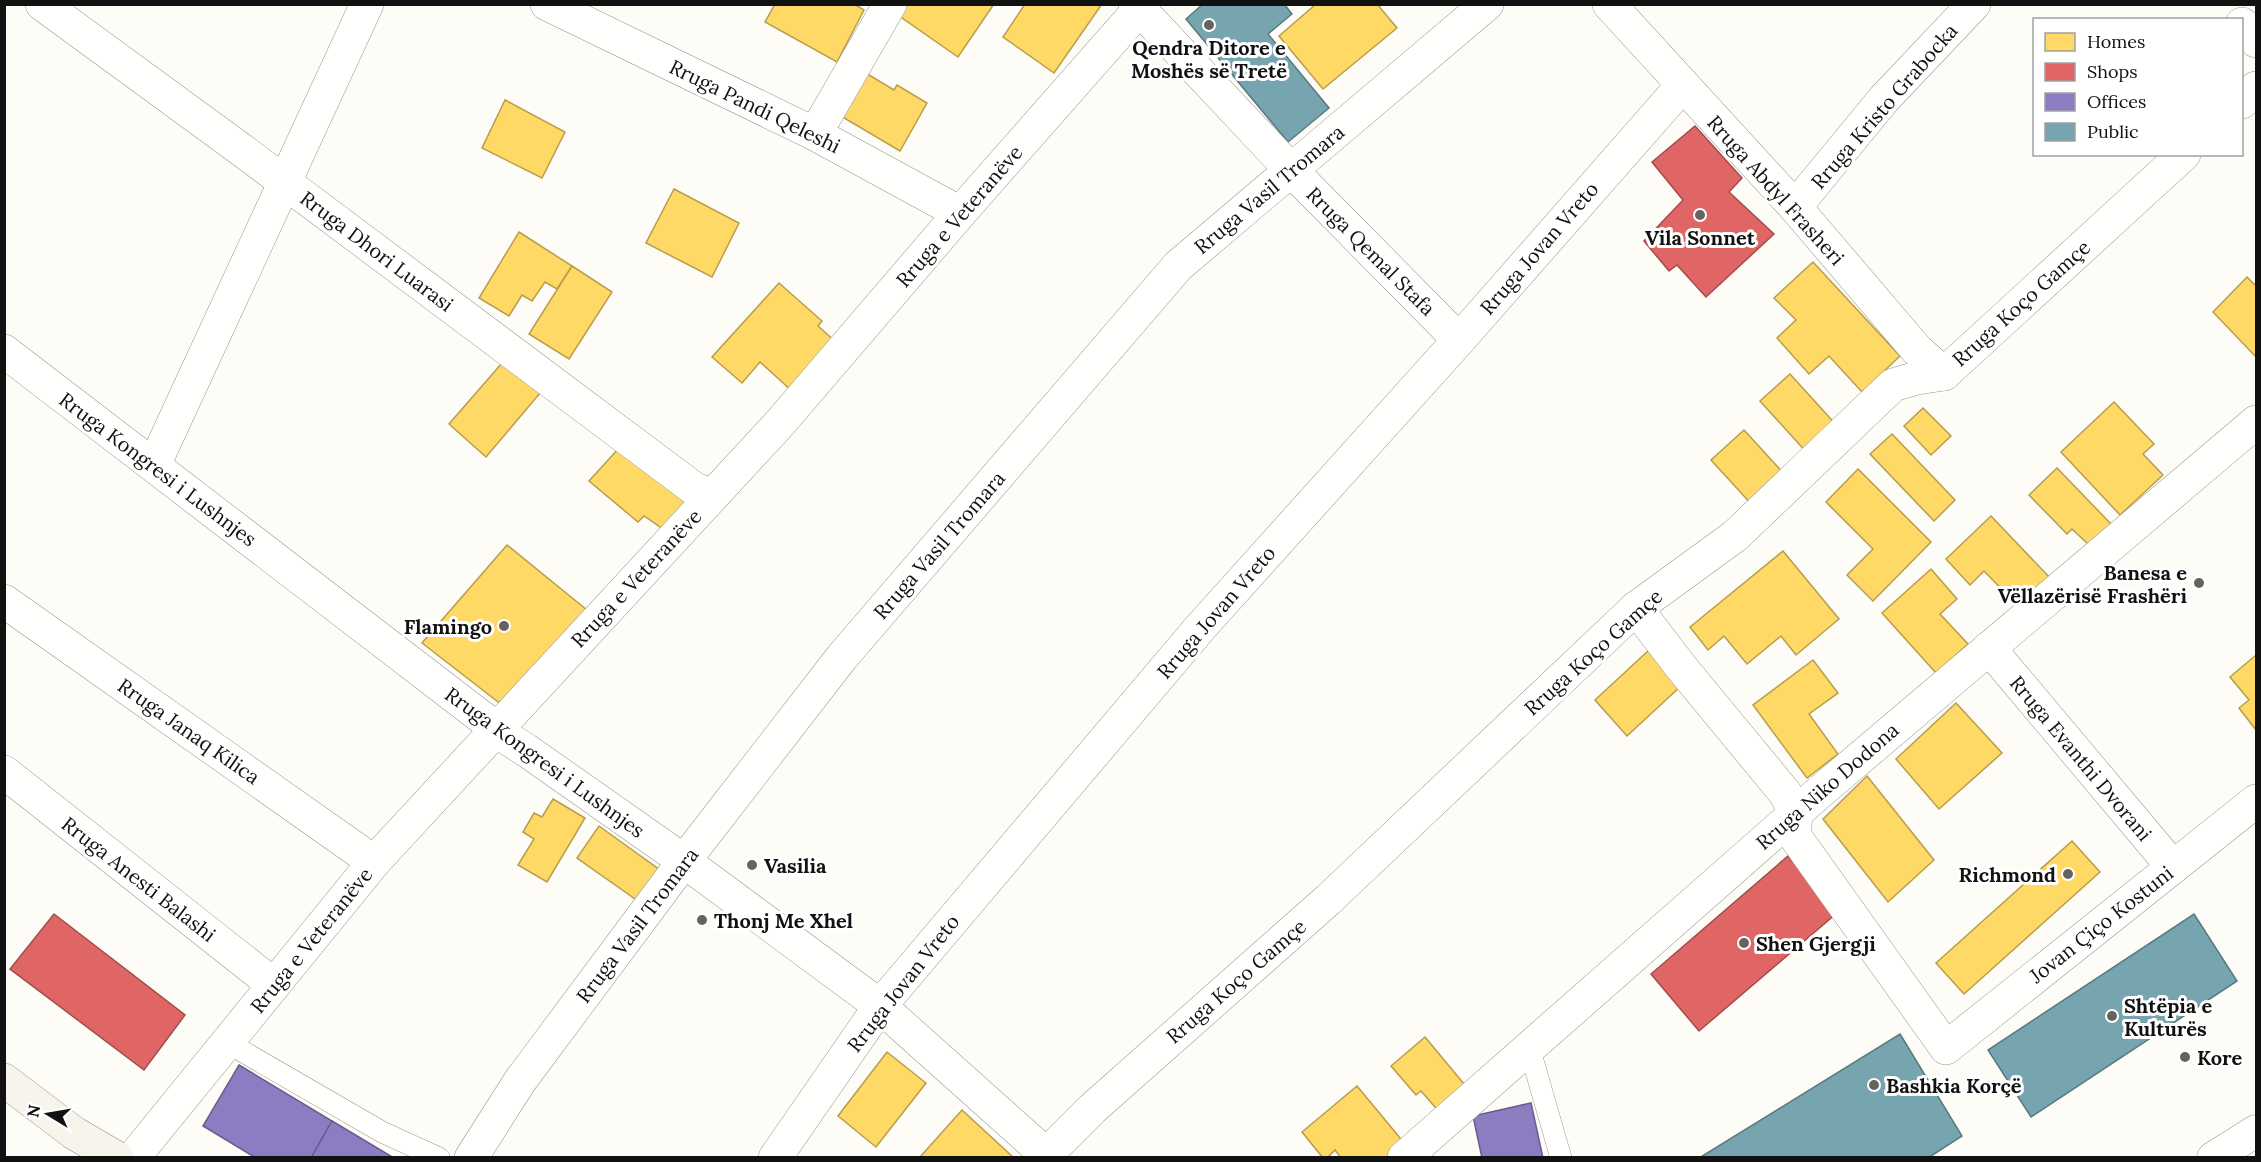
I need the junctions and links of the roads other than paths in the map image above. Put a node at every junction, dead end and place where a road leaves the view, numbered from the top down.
1 (42, 4) edge
2 (367, 4) edge
3 (547, 4) edge
4 (890, 4) edge
5 (1486, 4) edge
6 (1609, 4) edge
7 (1974, 4) edge
8 (2225, 4) edge
9 (1139, 6) edge
10 (2236, 18) edge
11 (2243, 26) edge
12 (2256, 40) edge
13 (1682, 86) junction
14 (2256, 88) edge
15 (2243, 100) edge
16 (815, 134) junction
17 (2182, 156) edge
18 (1291, 170) junction
19 (285, 182) junction
20 (1795, 207) junction
21 (960, 213) junction
22 (1459, 340) junction
23 (4, 351) edge
24 (1944, 374) junction
25 (2256, 422) edge
26 (154, 465) junction
27 (713, 494) junction
28 (4, 601) edge
29 (1636, 608) junction
30 (1989, 648) junction
31 (496, 731) junction
32 (4, 772) edge
33 (2256, 801) edge
34 (1796, 814) junction
35 (684, 861) junction
36 (374, 862) junction
37 (2173, 867) junction
38 (274, 985) junction
39 (879, 1006) junction
40 (228, 1043) junction
41 (1529, 1047) junction
42 (4, 1080) edge
43 (2256, 1131) edge
44 (1048, 1156) edge
45 (117, 1158) edge
46 (133, 1158) edge
47 (439, 1158) edge
48 (471, 1158) edge
49 (775, 1158) edge
50 (1404, 1158) edge
51 (1561, 1158) edge
52 (2212, 1158) edge

1 - 19 street, Rruga Dhori Luarasi
2 - 19 street
3 - 16 street, Rruga Pandi Qeleshi
4 - 16 street
5 - 18 street, Rruga Vasil Tromara
6 - 13 street, Rruga Abdyl Frasheri
7 - 20 street, Rruga Kristo Grabocka
8 - 10 street
9 - 18 street, Rruga Qemal Stafa
9 - 21 street, Rruga e Veteranëve
11 - 12 street
13 - 20 street, Rruga Abdyl Frasheri
13 - 22 street, Rruga Jovan Vreto
14 - 15 street
16 - 21 street, Rruga Pandi Qeleshi
17 - 24 street, Rruga Koço Gamçe
18 - 22 street, Rruga Qemal Stafa
18 - 35 street, Rruga Vasil Tromara
19 - 26 street
19 - 27 street, Rruga Dhori Luarasi
20 - 24 street, Rruga Abdyl Frasheri
21 - 27 street, Rruga e Veteranëve
22 - 39 street, Rruga Jovan Vreto
23 - 26 street, Rruga Kongresi i Lushnjes
24 - 29 street, Rruga Koço Gamçe
25 - 30 street, Rruga Niko Dodona
26 - 31 street, Rruga Kongresi i Lushnjes
27 - 31 street, Rruga e Veteranëve
28 - 36 street, Rruga Janaq Kilica
29 - 34 street
29 - 44 street, Rruga Koço Gamçe
30 - 34 street, Rruga Niko Dodona
30 - 37 street, Rruga Evanthi Dvorani
31 - 35 street, Rruga Kongresi i Lushnjes
31 - 36 street, Rruga e Veteranëve
32 - 38 street, Rruga Anesti Balashi
33 - 37 street, Jovan Çiço Kostuni
34 - 37 street, Jovan Çiço Kostuni
34 - 41 street, Rruga Niko Dodona
35 - 39 street, Rruga Kongresi i Lushnjes
35 - 48 street, Rruga Vasil Tromara
36 - 38 street, Rruga e Veteranëve
38 - 40 street, Rruga e Veteranëve
39 - 44 street, Rruga Kongresi i Lushnjes
39 - 49 street, Rruga Jovan Vreto
40 - 46 street, Rruga e Veteranëve
40 - 47 lane
41 - 50 street, Rruga Niko Dodona
41 - 51 lane
42 - 45 main road
43 - 52 street

